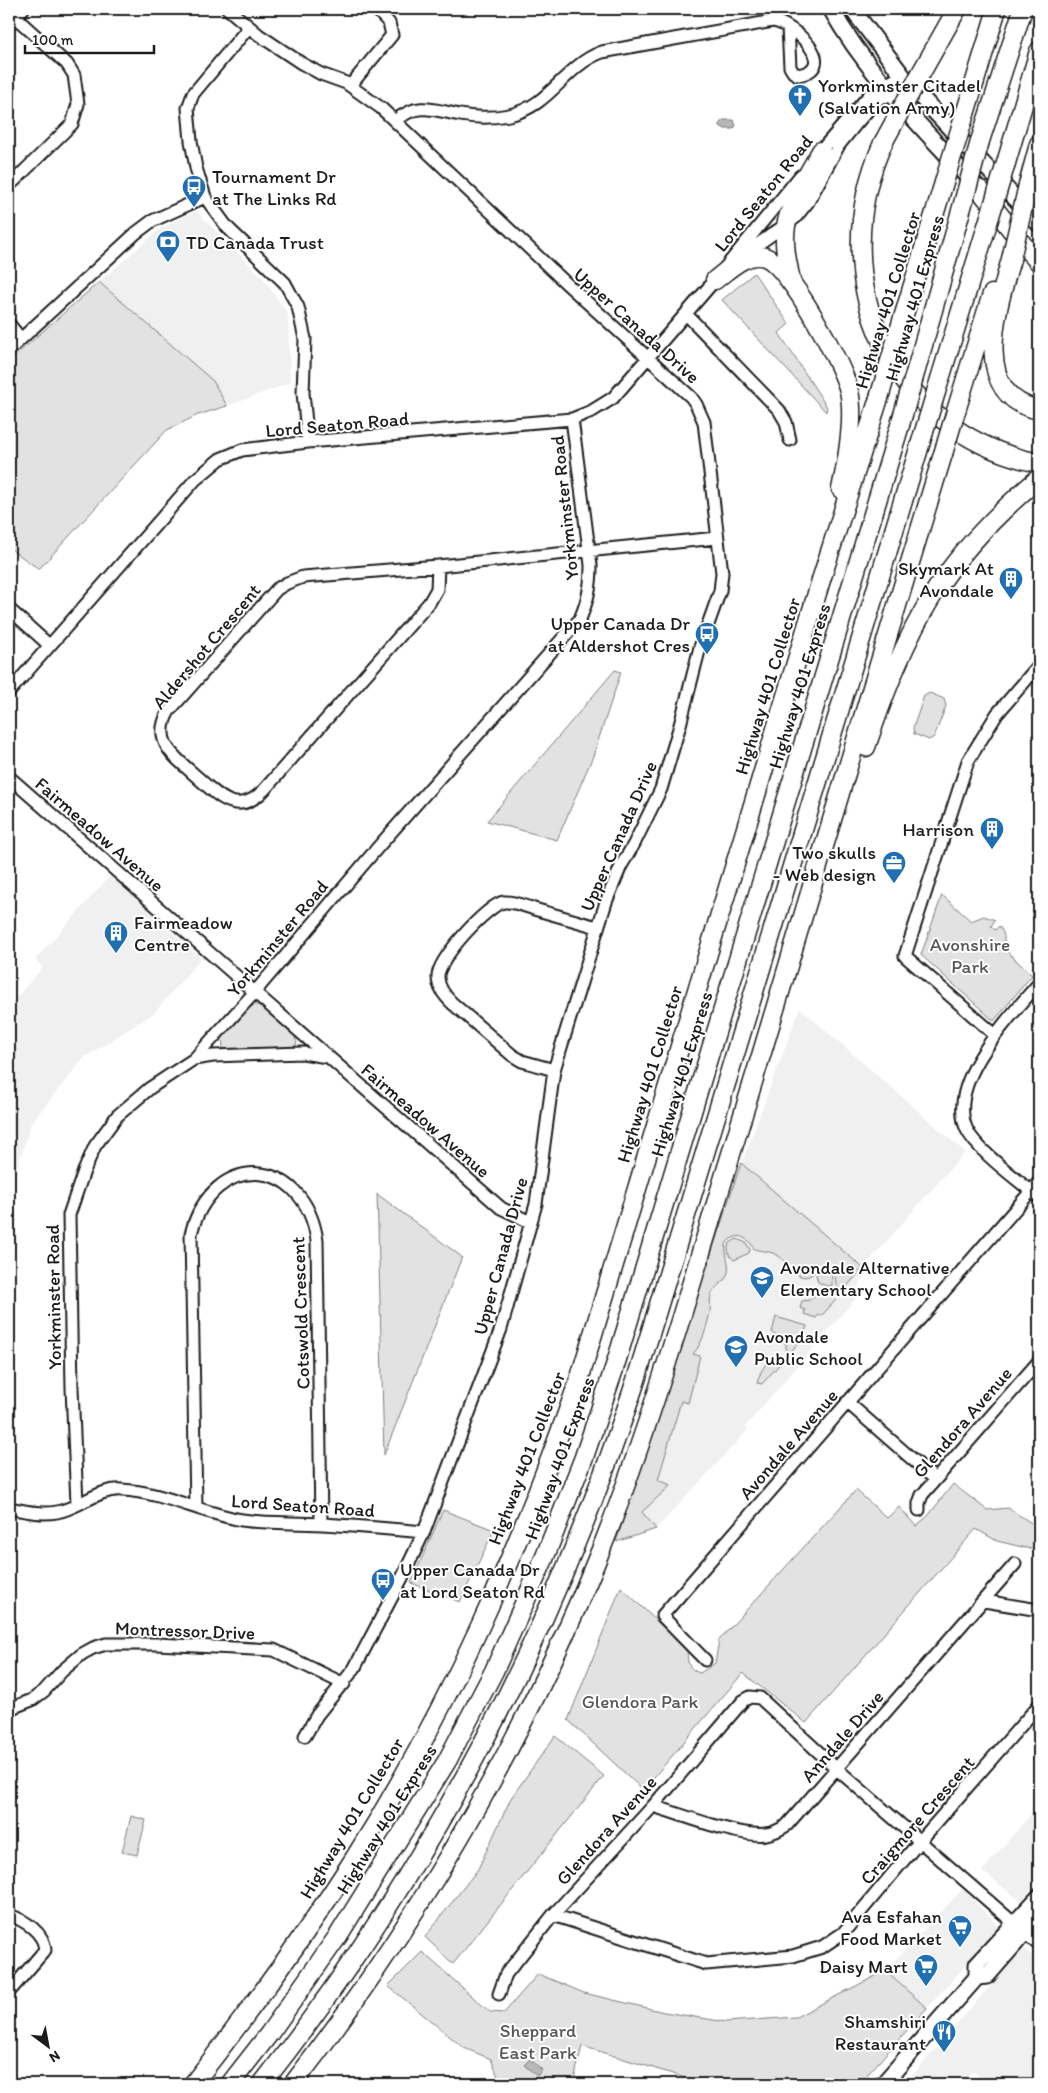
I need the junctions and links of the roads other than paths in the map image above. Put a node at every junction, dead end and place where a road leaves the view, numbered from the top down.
1 (228, 9) edge
2 (376, 9) edge
3 (831, 9) edge
4 (852, 9) edge
5 (957, 9) edge
6 (997, 9) edge
7 (1023, 9) edge
8 (16, 17) edge
9 (249, 27) junction
10 (788, 27) dead end
11 (1039, 51) edge
12 (915, 79) junction
13 (884, 84) junction
14 (350, 86) junction
15 (895, 96) junction
16 (395, 121) junction
17 (1039, 144) edge
18 (820, 151) junction
19 (9, 186) edge
20 (980, 190) junction
21 (205, 197) junction
22 (1039, 224) edge
23 (786, 225) junction
24 (1039, 251) edge
25 (1008, 255) junction
26 (1039, 262) edge
27 (715, 280) junction
28 (792, 283) junction
29 (686, 314) junction
30 (9, 324) edge
31 (21, 339) junction
32 (9, 350) edge
33 (648, 358) junction
34 (1039, 410) edge
35 (572, 419) junction
36 (790, 440) dead end
37 (308, 442) junction
38 (1039, 463) edge
39 (1039, 474) edge
40 (1033, 484) edge
41 (717, 538) junction
42 (589, 551) junction
43 (438, 566) junction
44 (821, 580) junction
45 (9, 609) edge
46 (49, 645) junction
47 (1039, 665) edge
48 (9, 692) edge
49 (9, 777) edge
50 (597, 927) junction
51 (1039, 983) edge
52 (254, 993) junction
53 (995, 1035) junction
54 (762, 1052) junction
55 (326, 1057) junction
56 (194, 1059) junction
57 (554, 1070) junction
58 (1037, 1190) edge
59 (530, 1222) junction
60 (1039, 1361) edge
61 (847, 1402) junction
62 (935, 1479) junction
63 (77, 1504) junction
64 (196, 1507) junction
65 (9, 1508) edge
66 (919, 1510) dead end
67 (321, 1524) junction
68 (424, 1532) junction
69 (1016, 1564) dead end
70 (984, 1601) junction
71 (1039, 1610) edge
72 (705, 1660) dead end
73 (344, 1684) junction
74 (1039, 1705) edge
75 (9, 1709) edge
76 (305, 1736) dead end
77 (837, 1769) junction
78 (653, 1806) junction
79 (920, 1842) junction
80 (1039, 1897) edge
81 (9, 1915) edge
82 (553, 1915) junction
83 (1039, 1916) edge
84 (403, 1928) junction
85 (1020, 1929) junction
86 (1039, 1945) edge
87 (9, 1992) edge
88 (499, 1994) dead end
89 (239, 2024) junction
90 (183, 2084) edge
91 (194, 2084) edge
92 (230, 2084) edge
93 (262, 2084) edge
94 (293, 2084) edge
95 (305, 2084) edge
96 (883, 2084) edge

1 - 9 street, Upper Canada Drive
2 - 14 street
3 - 13 main road
4 - 12 main road
5 - 12 highway
6 - 44 highway, Highway 401 Collector, bridge
7 - 92 highway, Highway 401 Express, bridge
8 - 19 street
9 - 14 street, Upper Canada Drive
9 - 21 street
10 - 16 street
11 - 93 highway, bridge
12 - 13 street
12 - 22 main road
12 - 38 highway, bridge
13 - 15 main road
13 - 18 street, Lord Seaton Road
14 - 16 street, Upper Canada Drive
15 - 20 main road
15 - 23 street, Lord Seaton Road
16 - 33 street, Upper Canada Drive
17 - 25 highway, bridge
18 - 23 highway
18 - 27 street, Lord Seaton Road
20 - 24 main road
20 - 26 highway
21 - 31 street
21 - 37 street
23 - 27 street, Lord Seaton Road
23 - 28 highway
25 - 34 highway
25 - 54 highway, bridge
27 - 28 highway
27 - 29 street, Lord Seaton Road
28 - 44 highway
29 - 33 street, Lord Seaton Road
29 - 36 street
30 - 31 street
31 - 32 street
33 - 35 street, Lord Seaton Road
33 - 41 street, Upper Canada Drive
35 - 37 street, Lord Seaton Road
35 - 42 street, Yorkminster Road
37 - 46 street, Lord Seaton Road
39 - 40 highway
40 - 54 highway
41 - 42 street, Aldershot Crescent
41 - 50 street, Upper Canada Drive
42 - 43 street, Aldershot Crescent
42 - 52 street, Yorkminster Road
43 - 43 street, Aldershot Crescent
44 - 89 highway, Highway 401 Collector
45 - 46 street
46 - 48 street, Lord Seaton Road
47 - 53 street
49 - 52 street, Fairmeadow Avenue
50 - 57 street, Upper Canada Drive
50 - 57 street
51 - 53 street
52 - 55 street, Fairmeadow Avenue
52 - 56 street, Yorkminster Road
53 - 58 street
54 - 84 highway
55 - 56 street
55 - 59 street, Fairmeadow Avenue
56 - 63 street, Yorkminster Road
57 - 59 street, Upper Canada Drive
58 - 61 street, Avondale Avenue
59 - 68 street, Upper Canada Drive
60 - 62 street, Glendora Avenue
61 - 62 street
61 - 72 street, Avondale Avenue
62 - 66 street, Glendora Avenue
63 - 64 street, Lord Seaton Road
63 - 65 street, Lord Seaton Road
64 - 67 street, Lord Seaton Road
64 - 67 street, Cotswold Crescent
67 - 68 street, Lord Seaton Road
68 - 73 street, Upper Canada Drive
69 - 70 street, Anndale Drive
70 - 71 street
70 - 77 street, Anndale Drive
73 - 75 street, Montressor Drive
73 - 76 street, Upper Canada Drive
74 - 79 street, Craigmore Crescent
77 - 78 street, Anndale Drive
77 - 78 street, Glendora Avenue
77 - 79 street
78 - 82 street, Glendora Avenue
79 - 82 street, Craigmore Crescent
79 - 85 street
80 - 85 main road
81 - 87 street
82 - 88 street, Glendora Avenue
83 - 85 main road
84 - 94 highway
84 - 95 highway
85 - 86 street
85 - 96 main road
89 - 90 highway
89 - 91 highway, Highway 401 Collector

